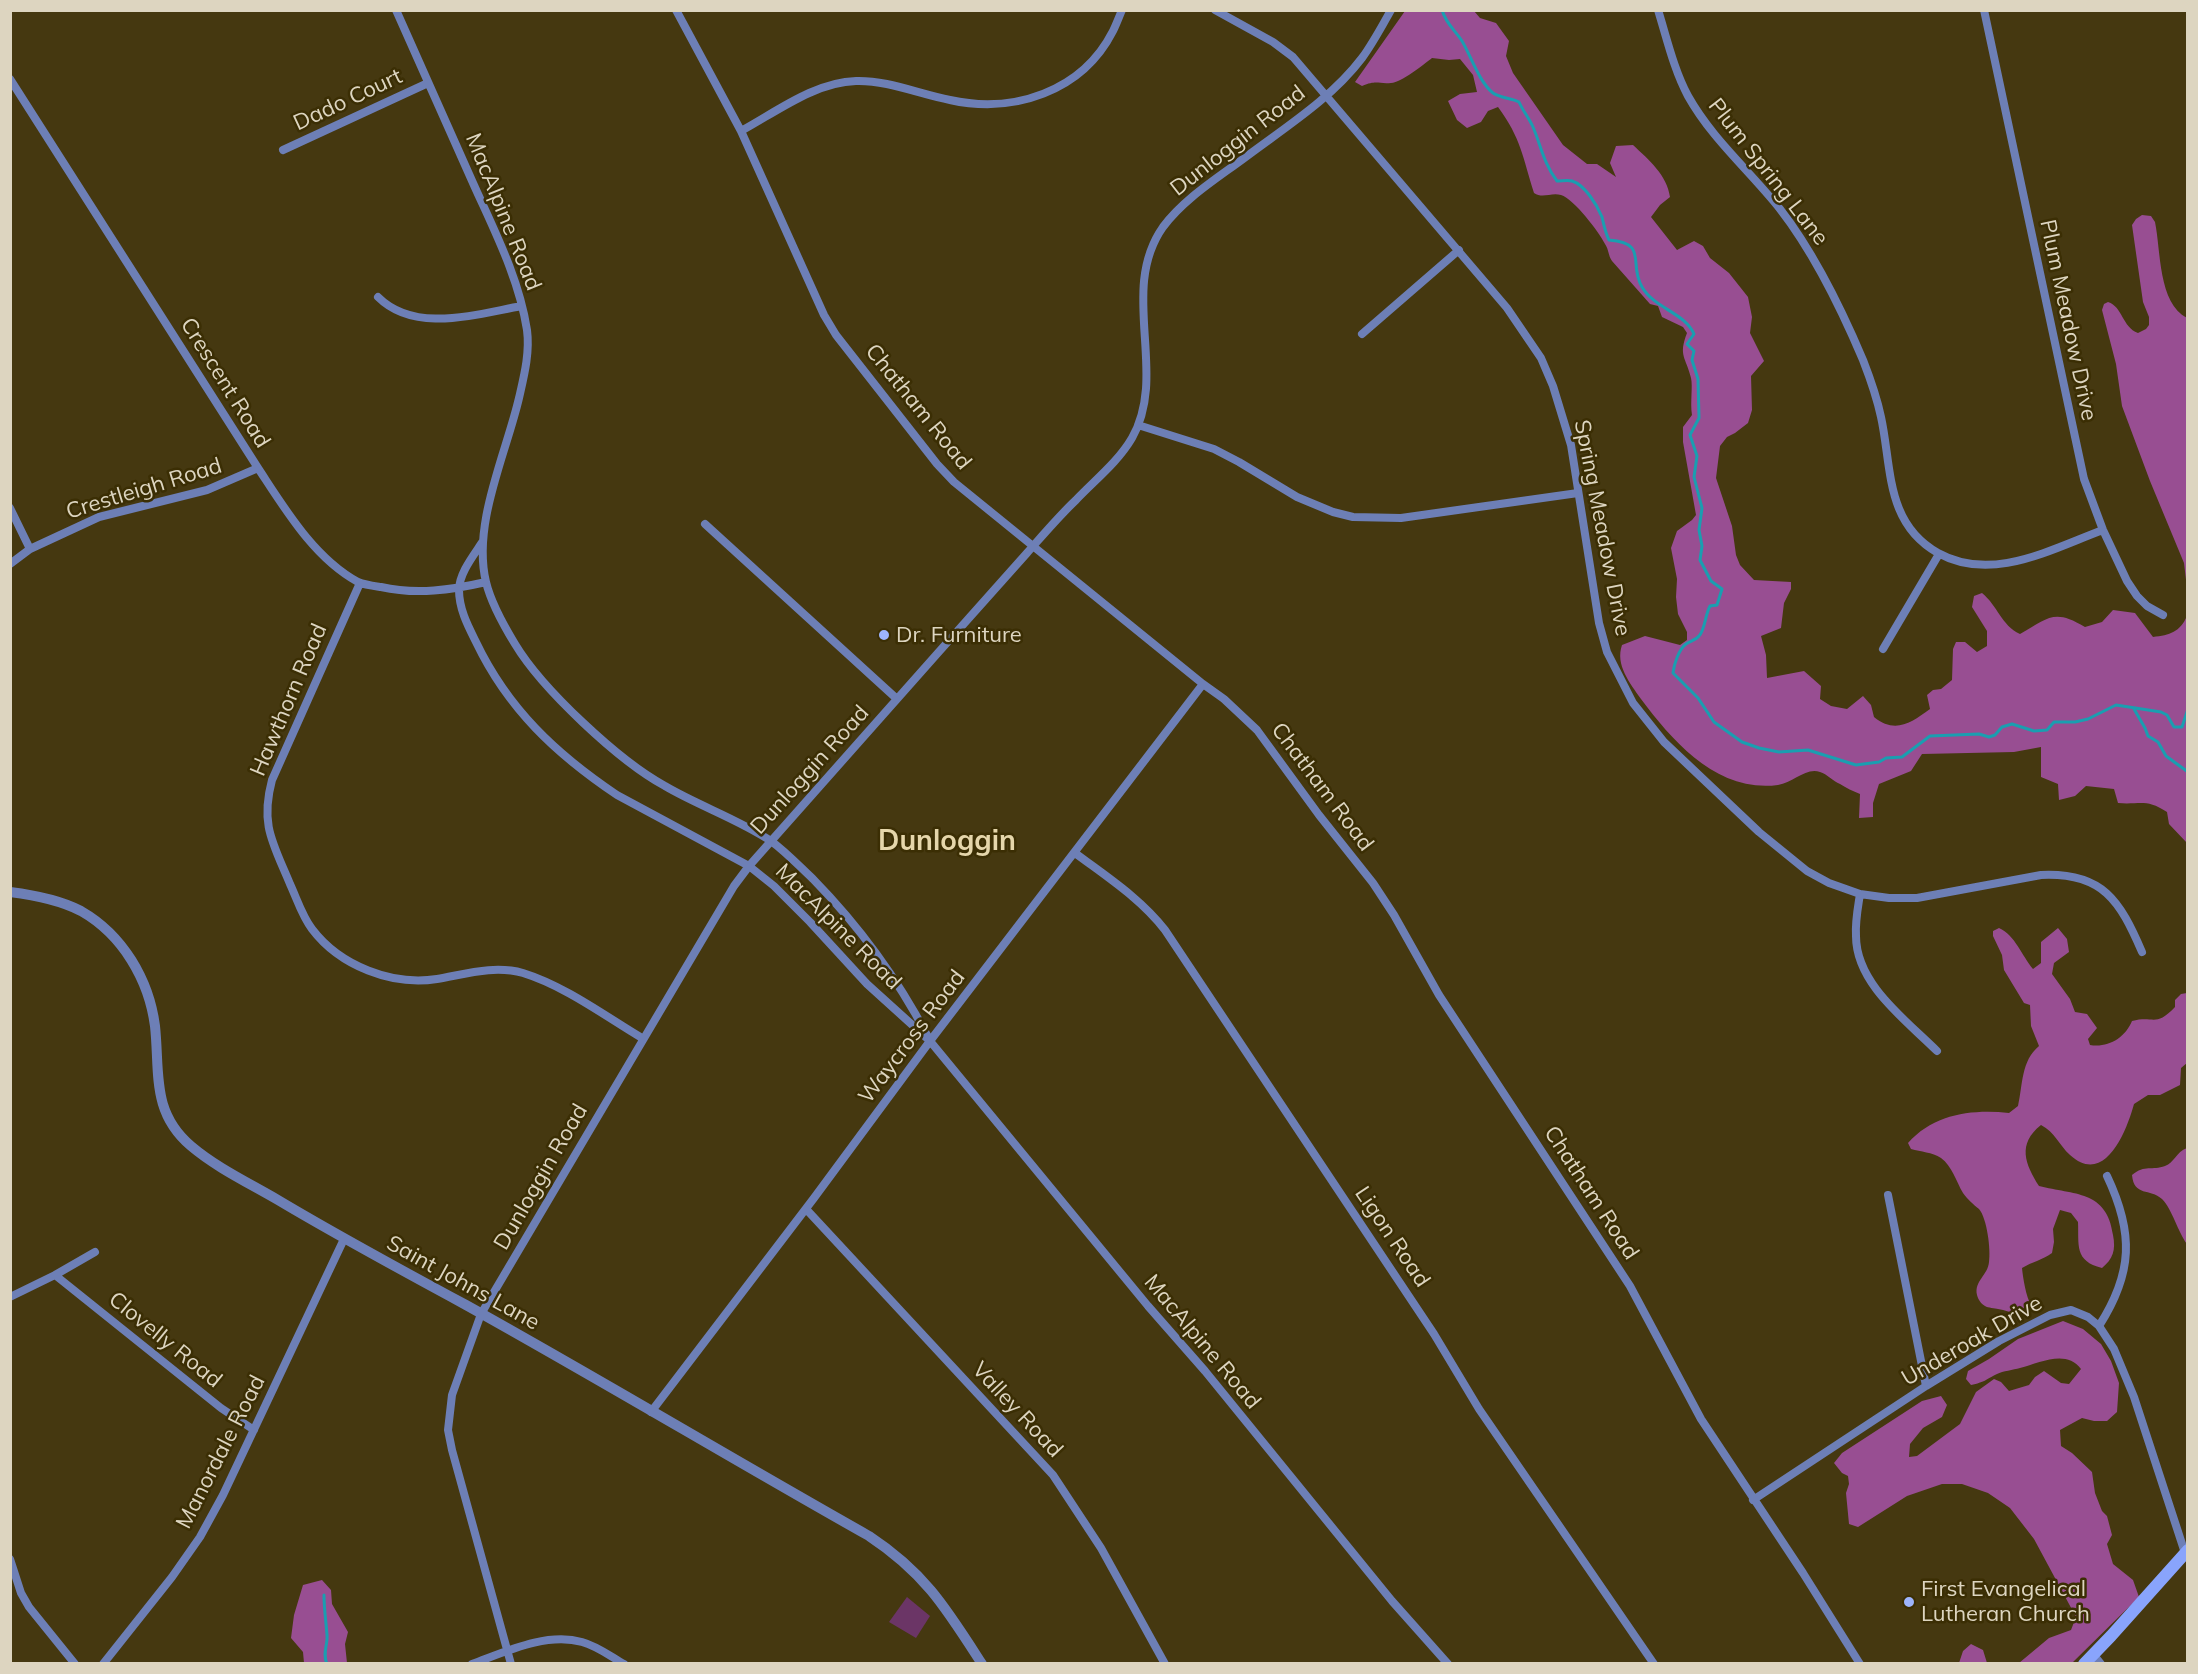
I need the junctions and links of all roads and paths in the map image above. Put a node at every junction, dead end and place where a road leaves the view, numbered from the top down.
1 (396, 10) edge
2 (676, 10) edge
3 (1122, 10) edge
4 (1215, 10) edge
5 (1391, 10) edge
6 (1658, 10) edge
7 (1984, 10) edge
8 (10, 79) edge
9 (428, 83) junction
10 (1326, 95) junction
11 (741, 131) junction
12 (283, 150) dead end
13 (1459, 250) junction
14 (378, 297) dead end
15 (522, 306) junction
16 (1362, 334) dead end
17 (1138, 425) junction
18 (258, 468) junction
19 (1578, 493) junction
20 (10, 508) edge
21 (705, 524) dead end
22 (2103, 530) junction
23 (483, 541) junction
24 (1033, 546) junction
25 (30, 549) junction
26 (1939, 554) junction
27 (10, 564) edge
28 (486, 582) junction
29 (360, 583) junction
30 (459, 588) junction
31 (2163, 615) dead end
32 (1883, 650) dead end
33 (1203, 684) junction
34 (897, 699) junction
35 (771, 841) junction
36 (1075, 853) junction
37 (749, 866) junction
38 (10, 892) edge
39 (1860, 894) junction
40 (2142, 952) dead end
41 (642, 1038) junction
42 (930, 1041) junction
43 (1937, 1051) dead end
44 (2107, 1176) dead end
45 (1888, 1196) dead end
46 (806, 1209) junction
47 (344, 1239) junction
48 (95, 1252) dead end
49 (55, 1275) junction
50 (10, 1297) edge
51 (481, 1314) junction
52 (2099, 1326) junction
53 (1926, 1386) junction
54 (651, 1412) junction
55 (254, 1430) junction
56 (1753, 1500) junction
57 (2186, 1551) edge
58 (10, 1559) edge
59 (508, 1652) junction
60 (2097, 1659) edge
61 (75, 1664) edge
62 (103, 1664) edge
63 (472, 1664) edge
64 (511, 1664) edge
65 (624, 1664) edge
66 (982, 1664) edge
67 (1165, 1664) edge
68 (1448, 1664) edge
69 (1654, 1664) edge
70 (1860, 1664) edge
71 (2084, 1664) edge

1 - 9 street, MacAlpine Road
2 - 11 street, Chatham Road
3 - 11 street
4 - 10 street, Spring Meadow Drive
5 - 10 street, Dunloggin Road
6 - 26 street, Plum Spring Lane
7 - 22 street, Plum Meadow Drive
8 - 18 street, Crescent Road
9 - 12 street, Dado Court
9 - 15 street, MacAlpine Road
10 - 13 street, Spring Meadow Drive
10 - 17 street, Dunloggin Road
11 - 24 street, Chatham Road
13 - 16 street
13 - 19 street, Spring Meadow Drive
14 - 15 street
15 - 23 street, MacAlpine Road
17 - 19 street
17 - 24 street, Dunloggin Road
18 - 25 street, Crestleigh Road
18 - 29 street, Crescent Road
19 - 39 street, Spring Meadow Drive
20 - 25 street
21 - 34 street
22 - 26 street, Plum Spring Lane
22 - 31 street, Plum Meadow Drive
23 - 28 street, MacAlpine Road
23 - 30 street, MacAlpine Road
24 - 33 street, Chatham Road
24 - 34 street, Dunloggin Road
25 - 27 street, Crestleigh Road
26 - 32 street
28 - 30 street, Crescent Road
28 - 35 street, MacAlpine Road
29 - 30 street, Crescent Road
29 - 41 street, Hawthorn Road
30 - 37 street, MacAlpine Road
33 - 36 street, Waycross Road
33 - 56 street, Chatham Road
34 - 35 street, Dunloggin Road
35 - 37 street, Dunloggin Road
35 - 42 street, MacAlpine Road
36 - 42 street, Waycross Road
36 - 69 street, Ligon Road
37 - 41 street, Dunloggin Road
37 - 42 street, MacAlpine Road
38 - 47 street, Saint Johns Lane
39 - 40 street, Spring Meadow Drive
39 - 43 street
41 - 51 street, Dunloggin Road
42 - 46 street, Waycross Road
42 - 68 street, MacAlpine Road
44 - 52 street
45 - 53 street
46 - 54 street, Waycross Road
46 - 67 street, Valley Road
47 - 51 street, Saint Johns Lane
47 - 55 street, Manordale Road
48 - 49 street
49 - 50 street
49 - 55 street, Clovelly Road
51 - 54 street, Saint Johns Lane
51 - 59 street, Dunloggin Road
52 - 53 street, Underoak Drive
52 - 57 street, Underoak Drive
53 - 56 street, Underoak Drive
54 - 66 street, Saint Johns Lane
55 - 62 street, Manordale Road
56 - 70 street, Chatham Road
57 - 60 main road
58 - 61 street
59 - 63 street
59 - 64 street, Dunloggin Road
59 - 65 street
60 - 71 main road

